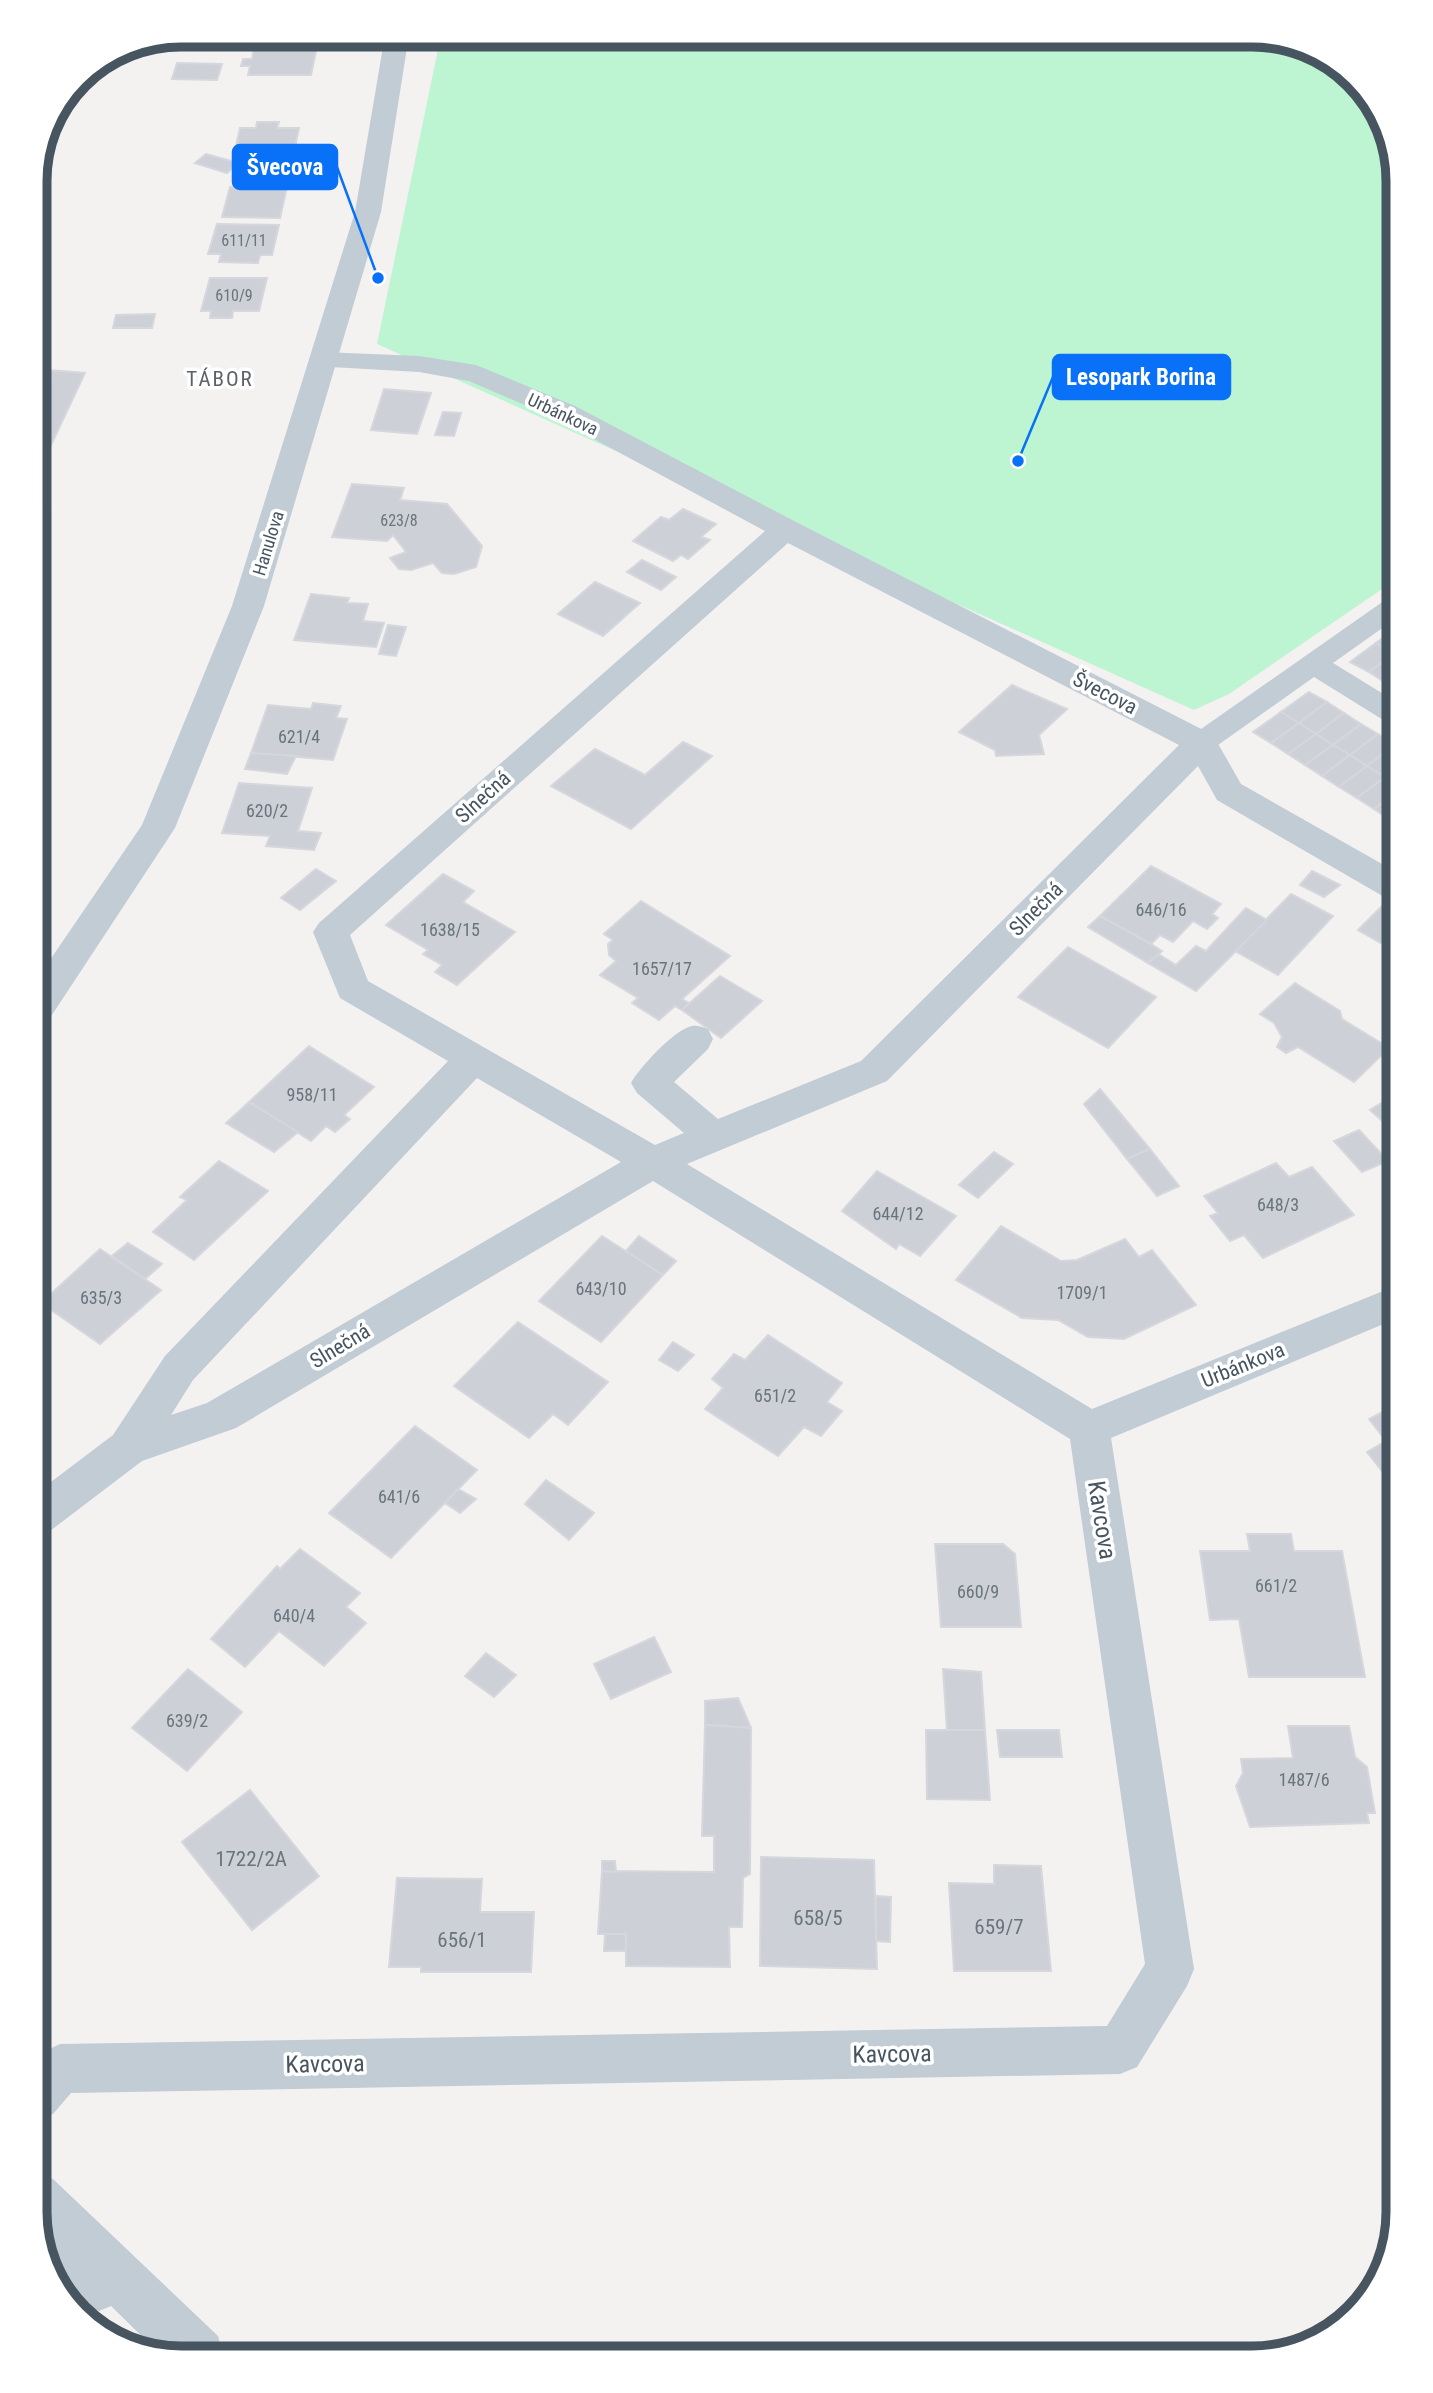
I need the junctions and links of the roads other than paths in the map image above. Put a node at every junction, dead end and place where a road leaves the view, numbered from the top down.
1 (395, 48) edge
2 (323, 360) junction
3 (785, 529) junction
4 (1386, 612) edge
5 (1312, 664) junction
6 (1386, 709) edge
7 (1201, 743) junction
8 (1386, 883) edge
9 (48, 992) edge
10 (695, 1039) dead end
11 (472, 1059) junction
12 (715, 1136) junction
13 (653, 1161) junction
14 (1386, 1306) edge
15 (1089, 1429) junction
16 (128, 1448) junction
17 (47, 1508) edge
18 (47, 2083) edge
19 (47, 2208) edge
20 (54, 2253) edge
21 (186, 2345) edge
22 (190, 2345) edge

1 - 2 street, Hanulova
2 - 3 street, Urbánkova
2 - 9 street, Hanulova
3 - 7 street, Švecova
3 - 11 street, Slnečná
4 - 5 lane
5 - 6 lane
5 - 7 lane
7 - 8 street
7 - 12 street, Slnečná
10 - 12 street
11 - 13 street, Slnečná
11 - 16 street, Slnečná
12 - 13 street, Slnečná
13 - 15 street, Slnečná
13 - 16 street, Slnečná
14 - 15 street, Urbánkova
15 - 18 street, Kavcova
16 - 17 street, Slnečná
19 - 22 street
20 - 21 street

